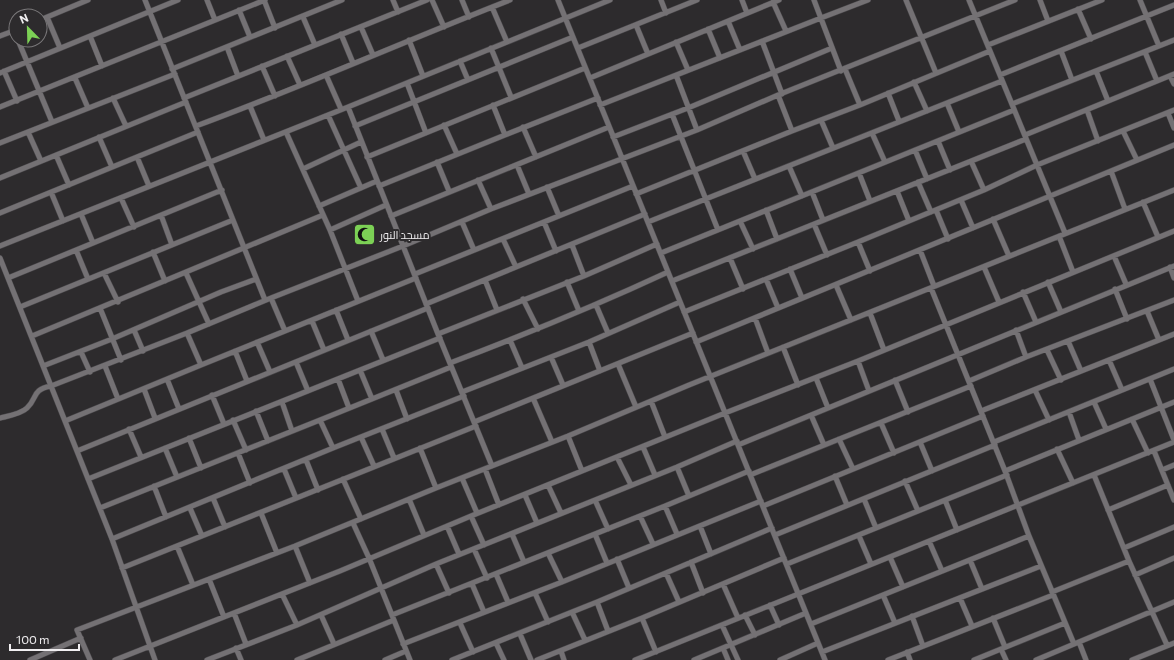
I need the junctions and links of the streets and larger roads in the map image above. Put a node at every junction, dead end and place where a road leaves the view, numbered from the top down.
1 (88, 0) edge
2 (145, 0) edge
3 (178, 0) edge
4 (207, 0) edge
5 (264, 0) edge
6 (326, 0) edge
7 (342, 0) edge
8 (393, 0) edge
9 (426, 0) edge
10 (432, 0) edge
11 (462, 0) edge
12 (510, 0) edge
13 (558, 0) edge
14 (610, 0) edge
15 (660, 0) edge
16 (697, 0) edge
17 (742, 0) edge
18 (814, 0) edge
19 (868, 0) edge
20 (906, 0) edge
21 (969, 0) edge
22 (1015, 0) edge
23 (1040, 0) edge
24 (1102, 0) edge
25 (1140, 0) edge
26 (776, 1) edge
27 (74, 3) edge
28 (1174, 5) edge
29 (328, 6) junction
30 (492, 7) junction
31 (1078, 9) junction
32 (239, 10) junction
33 (149, 12) junction
34 (398, 12) junction
35 (666, 13) junction
36 (747, 13) junction
37 (48, 16) edge
38 (976, 16) junction
39 (1146, 16) junction
40 (303, 17) junction
41 (469, 17) junction
42 (565, 18) junction
43 (821, 18) junction
44 (48, 19) edge
45 (215, 20) junction
46 (728, 21) junction
47 (1048, 21) junction
48 (636, 24) junction
49 (360, 27) junction
50 (444, 27) junction
51 (275, 28) junction
52 (708, 29) junction
53 (786, 31) junction
54 (341, 34) junction
55 (90, 36) junction
56 (250, 37) junction
57 (573, 37) junction
58 (921, 38) junction
59 (1091, 39) junction
60 (409, 40) junction
61 (1174, 40) edge
62 (762, 41) junction
63 (162, 42) junction
64 (508, 42) junction
65 (676, 42) junction
66 (314, 45) junction
67 (988, 45) junction
68 (1159, 46) junction
69 (227, 47) junction
70 (21, 48) edge
71 (60, 48) junction
72 (491, 48) junction
73 (578, 48) junction
74 (832, 48) junction
75 (740, 50) junction
76 (990, 51) junction
77 (1061, 51) junction
78 (1145, 52) junction
79 (648, 54) junction
80 (373, 55) junction
81 (288, 56) junction
82 (720, 58) junction
83 (27, 61) junction
84 (460, 61) junction
85 (353, 63) junction
86 (102, 66) junction
87 (262, 66) junction
88 (499, 67) junction
89 (585, 68) junction
90 (688, 70) junction
91 (843, 70) junction
92 (1096, 71) junction
93 (2, 72) edge
94 (174, 72) junction
95 (773, 72) junction
96 (936, 73) junction
97 (326, 75) junction
98 (676, 75) junction
99 (1172, 75) edge
100 (238, 76) junction
101 (423, 76) junction
102 (75, 78) junction
103 (590, 78) junction
104 (1001, 78) junction
105 (468, 80) junction
106 (1072, 80) junction
107 (1157, 81) junction
108 (914, 82) junction
109 (407, 83) junction
110 (1174, 84) edge
111 (300, 85) junction
112 (40, 92) junction
113 (888, 93) junction
114 (780, 94) junction
115 (274, 96) junction
116 (511, 97) junction
117 (113, 98) junction
118 (598, 98) junction
119 (185, 100) junction
120 (17, 101) junction
121 (1108, 101) junction
122 (413, 102) junction
123 (947, 103) junction
124 (1012, 104) junction
125 (493, 105) junction
126 (600, 105) junction
127 (860, 105) junction
128 (250, 106) junction
129 (0, 107) edge
130 (348, 107) junction
131 (88, 108) junction
132 (688, 108) junction
133 (341, 109) junction
134 (1014, 110) junction
135 (1087, 110) junction
136 (1174, 110) edge
137 (926, 111) junction
138 (1168, 113) junction
139 (672, 114) junction
140 (328, 115) junction
141 (821, 120) junction
142 (899, 121) junction
143 (52, 122) junction
144 (444, 125) junction
145 (126, 126) junction
146 (196, 126) junction
147 (355, 126) junction
148 (609, 127) junction
149 (523, 128) junction
150 (1174, 128) edge
151 (696, 130) junction
152 (792, 130) junction
153 (1123, 131) junction
154 (28, 132) junction
155 (198, 132) junction
156 (286, 132) junction
157 (872, 132) junction
158 (959, 132) junction
159 (426, 133) junction
160 (505, 134) junction
161 (613, 136) junction
162 (680, 136) junction
163 (99, 137) junction
164 (1026, 137) junction
165 (264, 140) junction
166 (938, 141) junction
167 (1098, 141) junction
168 (361, 142) junction
169 (0, 143) edge
170 (1174, 145) edge
171 (833, 148) junction
172 (344, 150) junction
173 (915, 150) junction
174 (743, 151) junction
175 (457, 154) junction
176 (56, 155) junction
177 (137, 157) junction
178 (367, 157) junction
179 (536, 157) junction
180 (622, 158) junction
181 (1137, 160) junction
182 (40, 161) junction
183 (971, 161) junction
184 (211, 162) junction
185 (437, 162) junction
186 (885, 162) junction
187 (517, 165) junction
188 (1037, 165) junction
189 (789, 166) junction
190 (112, 167) junction
191 (303, 169) junction
192 (950, 170) junction
193 (694, 171) junction
194 (1111, 171) junction
195 (859, 173) junction
196 (0, 178) edge
197 (755, 179) junction
198 (927, 179) junction
199 (478, 180) junction
200 (918, 182) junction
201 (378, 184) junction
202 (69, 185) junction
203 (149, 186) junction
204 (633, 186) junction
205 (547, 187) junction
206 (361, 188) junction
207 (222, 190) junction
208 (984, 190) junction
209 (1174, 190) edge
210 (449, 191) junction
211 (897, 191) junction
212 (51, 192) junction
213 (812, 192) junction
214 (530, 194) junction
215 (636, 194) junction
216 (802, 196) junction
217 (1050, 196) junction
218 (121, 198) junction
219 (706, 200) junction
220 (961, 200) junction
221 (870, 201) junction
222 (1144, 202) junction
223 (386, 205) junction
224 (320, 206) junction
225 (491, 209) junction
226 (1125, 209) junction
227 (766, 210) junction
228 (933, 211) junction
229 (0, 213) edge
230 (81, 214) junction
231 (645, 214) junction
232 (161, 215) junction
233 (323, 216) junction
234 (391, 216) junction
235 (559, 216) junction
236 (993, 219) junction
237 (233, 220) junction
238 (823, 220) junction
239 (63, 221) junction
240 (740, 221) junction
241 (909, 221) junction
242 (462, 222) junction
243 (544, 222) junction
244 (648, 222) junction
245 (814, 224) junction
246 (134, 227) junction
247 (973, 228) junction
248 (330, 230) junction
249 (718, 230) junction
250 (1174, 231) edge
251 (1065, 233) junction
252 (1059, 236) junction
253 (1158, 237) junction
254 (503, 239) junction
255 (777, 239) junction
256 (948, 239) junction
257 (858, 242) junction
258 (93, 243) junction
259 (657, 244) junction
260 (172, 245) junction
261 (572, 245) junction
262 (0, 246) edge
263 (403, 246) junction
264 (244, 249) junction
265 (752, 249) junction
266 (76, 250) junction
267 (474, 250) junction
268 (920, 250) junction
269 (153, 252) junction
270 (556, 252) junction
271 (660, 253) junction
272 (827, 255) junction
273 (1009, 256) junction
274 (1114, 256) junction
275 (0, 258) edge
276 (730, 258) junction
277 (1172, 266) edge
278 (516, 267) junction
279 (984, 267) junction
280 (346, 268) junction
281 (790, 269) junction
282 (870, 270) junction
283 (668, 272) junction
284 (1073, 272) junction
285 (104, 273) junction
286 (186, 273) junction
287 (416, 276) junction
288 (584, 276) junction
289 (8, 278) junction
290 (1174, 278) edge
291 (88, 279) junction
292 (256, 279) junction
293 (766, 279) junction
294 (485, 280) junction
295 (165, 281) junction
296 (672, 281) junction
297 (567, 282) junction
298 (1048, 282) junction
299 (1126, 284) junction
300 (836, 285) junction
301 (932, 287) junction
302 (743, 289) junction
303 (1115, 289) junction
304 (1023, 292) junction
305 (271, 298) junction
306 (802, 298) junction
307 (523, 299) junction
308 (265, 300) junction
309 (1174, 300) edge
310 (358, 301) junction
311 (118, 302) junction
312 (198, 302) junction
313 (680, 302) junction
314 (999, 302) junction
315 (596, 305) junction
316 (427, 306) junction
317 (20, 307) junction
318 (100, 308) junction
319 (778, 308) junction
320 (336, 310) junction
321 (497, 310) junction
322 (579, 311) junction
323 (1146, 311) junction
324 (684, 312) junction
325 (1061, 312) junction
326 (870, 313) junction
327 (755, 318) junction
328 (1127, 319) junction
329 (851, 320) junction
330 (312, 321) junction
331 (1036, 322) junction
332 (209, 324) junction
333 (946, 324) junction
334 (538, 329) junction
335 (134, 330) junction
336 (1016, 330) junction
337 (285, 331) junction
338 (370, 331) junction
339 (187, 333) junction
340 (608, 333) junction
341 (693, 333) junction
342 (1174, 334) edge
343 (32, 336) junction
344 (439, 336) junction
345 (112, 339) junction
346 (348, 340) junction
347 (510, 340) junction
348 (1159, 340) junction
349 (1068, 341) junction
350 (257, 342) junction
351 (588, 342) junction
352 (696, 342) junction
353 (783, 347) junction
354 (324, 350) junction
355 (884, 350) junction
356 (1047, 350) junction
357 (143, 351) junction
358 (235, 351) junction
359 (81, 352) junction
360 (768, 353) junction
361 (958, 355) junction
362 (551, 357) junction
363 (1026, 357) junction
364 (121, 360) junction
365 (383, 360) junction
366 (1109, 360) junction
367 (858, 361) junction
368 (296, 362) junction
369 (201, 364) junction
370 (618, 364) junction
371 (451, 365) junction
372 (43, 366) junction
373 (105, 366) junction
374 (522, 368) junction
375 (360, 370) junction
376 (600, 371) junction
377 (1081, 371) junction
378 (1174, 371) edge
379 (90, 372) junction
380 (270, 372) junction
381 (710, 376) junction
382 (816, 378) junction
383 (167, 379) junction
384 (338, 379) junction
385 (1150, 379) junction
386 (896, 380) junction
387 (1061, 380) junction
388 (247, 381) junction
389 (970, 384) junction
390 (563, 385) junction
391 (798, 385) junction
392 (51, 386) junction
393 (144, 389) junction
394 (396, 390) junction
395 (1035, 390) junction
396 (1122, 390) junction
397 (308, 391) junction
398 (869, 391) junction
399 (463, 394) junction
400 (212, 395) junction
401 (533, 398) junction
402 (118, 399) junction
403 (372, 399) junction
404 (651, 401) junction
405 (282, 402) junction
406 (1094, 402) junction
407 (1174, 402) edge
408 (636, 407) junction
409 (1161, 407) junction
410 (349, 408) junction
411 (828, 408) junction
412 (179, 409) junction
413 (256, 411) junction
414 (908, 412) junction
415 (1069, 412) junction
416 (725, 413) junction
417 (982, 414) junction
418 (812, 415) junction
419 (0, 418) edge
420 (156, 418) junction
421 (407, 419) junction
422 (1132, 419) junction
423 (233, 420) junction
424 (320, 420) junction
425 (1048, 420) junction
426 (65, 421) junction
427 (881, 423) junction
428 (224, 424) junction
429 (475, 424) junction
430 (130, 429) junction
431 (382, 429) junction
432 (1106, 429) junction
433 (292, 430) junction
434 (568, 436) junction
435 (361, 437) junction
436 (666, 437) junction
437 (189, 438) junction
438 (840, 439) junction
439 (1079, 440) junction
440 (268, 441) junction
441 (1174, 441) edge
442 (552, 442) junction
443 (920, 442) junction
444 (737, 443) junction
445 (994, 444) junction
446 (824, 446) junction
447 (643, 447) junction
448 (164, 448) junction
449 (333, 448) junction
450 (420, 448) junction
451 (1057, 449) junction
452 (246, 450) junction
453 (77, 451) junction
454 (1154, 451) junction
455 (238, 453) junction
456 (894, 453) junction
457 (1148, 453) junction
458 (141, 457) junction
459 (618, 457) junction
460 (394, 458) junction
461 (306, 460) junction
462 (374, 466) junction
463 (492, 466) junction
464 (1174, 466) edge
465 (677, 467) junction
466 (201, 468) junction
467 (284, 469) junction
468 (485, 469) junction
469 (853, 470) junction
470 (1162, 470) junction
471 (582, 471) junction
472 (932, 471) junction
473 (749, 473) junction
474 (1006, 473) junction
475 (655, 475) junction
476 (1094, 475) junction
477 (835, 476) junction
478 (177, 477) junction
479 (462, 478) junction
480 (88, 479) junction
481 (343, 479) junction
482 (905, 482) junction
483 (250, 483) junction
484 (1073, 483) junction
485 (548, 485) junction
486 (631, 485) junction
487 (1168, 485) junction
488 (154, 486) junction
489 (436, 488) junction
490 (318, 490) junction
491 (524, 494) junction
492 (689, 496) junction
493 (213, 498) junction
494 (296, 498) junction
495 (409, 499) junction
496 (864, 499) junction
497 (595, 500) junction
498 (945, 500) junction
499 (1174, 500) edge
500 (762, 503) junction
501 (499, 505) junction
502 (847, 505) junction
503 (665, 506) junction
504 (1018, 506) junction
505 (100, 508) junction
506 (190, 508) junction
507 (1108, 510) junction
508 (918, 511) junction
509 (262, 513) junction
510 (561, 513) junction
511 (474, 514) junction
512 (640, 516) junction
513 (166, 517) junction
514 (361, 519) junction
515 (353, 523) junction
516 (537, 523) junction
517 (447, 526) junction
518 (700, 526) junction
519 (225, 527) junction
520 (1174, 527) edge
521 (772, 528) junction
522 (876, 528) junction
523 (608, 529) junction
524 (957, 530) junction
525 (512, 534) junction
526 (595, 534) junction
527 (677, 534) junction
528 (424, 535) junction
529 (774, 535) junction
530 (202, 536) junction
531 (859, 536) junction
532 (1029, 536) junction
533 (112, 539) junction
534 (929, 541) junction
535 (653, 544) junction
536 (484, 545) junction
537 (177, 546) junction
538 (295, 546) junction
539 (1124, 548) junction
540 (474, 549) junction
541 (277, 553) junction
542 (548, 553) junction
543 (459, 554) junction
544 (711, 554) junction
545 (890, 557) junction
546 (369, 558) junction
547 (784, 558) junction
548 (1174, 558) edge
549 (617, 559) junction
550 (970, 560) junction
551 (1129, 561) junction
552 (524, 562) junction
553 (691, 562) junction
554 (607, 563) junction
555 (436, 564) junction
556 (787, 564) junction
557 (871, 564) junction
558 (1041, 566) junction
559 (122, 568) junction
560 (942, 571) junction
561 (666, 573) junction
562 (496, 574) junction
563 (1135, 575) junction
564 (487, 578) junction
565 (209, 579) junction
566 (562, 582) junction
567 (310, 583) junction
568 (472, 584) junction
569 (724, 584) junction
570 (193, 585) junction
571 (903, 587) junction
572 (381, 588) junction
573 (629, 588) junction
574 (982, 589) junction
575 (449, 593) junction
576 (535, 593) junction
577 (703, 593) junction
578 (798, 593) junction
579 (282, 594) junction
580 (1052, 594) junction
581 (883, 595) junction
582 (960, 598) junction
583 (508, 602) junction
584 (597, 602) junction
585 (679, 602) junction
586 (1174, 602) edge
587 (770, 605) junction
588 (136, 608) junction
589 (1151, 611) junction
590 (484, 612) junction
591 (572, 612) junction
592 (234, 613) junction
593 (806, 614) junction
594 (321, 615) junction
595 (745, 615) junction
596 (912, 616) junction
597 (224, 617) junction
598 (393, 617) junction
599 (642, 618) junction
600 (738, 618) junction
601 (993, 618) junction
602 (460, 622) junction
603 (548, 622) junction
604 (895, 623) junction
605 (1065, 623) junction
606 (811, 624) junction
607 (297, 625) junction
608 (722, 625) junction
609 (779, 625) junction
610 (972, 626) junction
611 (608, 631) junction
612 (520, 634) junction
613 (755, 635) junction
614 (81, 638) junction
615 (585, 640) junction
616 (496, 643) junction
617 (818, 643) junction
618 (1076, 643) junction
619 (1174, 643) edge
620 (246, 644) junction
621 (334, 644) junction
622 (403, 644) junction
623 (731, 645) junction
624 (1167, 645) junction
625 (923, 646) junction
626 (150, 647) junction
627 (236, 648) junction
628 (723, 648) junction
629 (1003, 648) junction
630 (406, 651) junction
631 (561, 651) junction
632 (473, 652) junction
633 (656, 652) junction
634 (822, 652) junction
635 (907, 652) junction
636 (1146, 657) edge
637 (305, 658) edge
638 (30, 660) edge
639 (90, 660) edge
640 (115, 660) edge
641 (155, 660) edge
642 (207, 660) edge
643 (241, 660) edge
644 (297, 660) edge
645 (385, 660) edge
646 (410, 660) edge
647 (452, 660) edge
648 (504, 660) edge
649 (531, 660) edge
650 (538, 660) edge
651 (564, 660) edge
652 (637, 660) edge
653 (694, 660) edge
654 (728, 660) edge
655 (738, 660) edge
656 (780, 660) edge
657 (825, 660) edge
658 (888, 660) edge
659 (910, 660) edge
660 (976, 660) edge
661 (1006, 660) edge
662 (1036, 660) edge
663 (1086, 660) edge
664 (1132, 660) edge

1 - 27 street
2 - 33 street
3 - 33 street
4 - 45 street
5 - 32 street
5 - 51 street
6 - 29 street
7 - 29 street
8 - 34 street
9 - 34 street
10 - 50 street
11 - 41 street
12 - 30 street
13 - 42 street
14 - 42 street
15 - 35 street
16 - 35 street
17 - 36 street
18 - 43 street
19 - 43 street
20 - 58 street
21 - 38 street
22 - 38 street
23 - 47 street
24 - 31 street
25 - 39 street
26 - 36 street
26 - 53 street
27 - 37 street
28 - 39 street
29 - 40 street
30 - 41 street
30 - 64 street
31 - 47 street
31 - 59 street
32 - 45 street
32 - 56 street
33 - 55 street
33 - 63 street
34 - 49 street
35 - 48 street
36 - 46 street
38 - 58 street
38 - 67 street
39 - 59 street
39 - 68 street
40 - 51 street
40 - 66 street
41 - 50 street
42 - 57 street
42 - 64 street
43 - 53 street
43 - 74 street
44 - 71 street
45 - 63 street
46 - 52 street
46 - 75 street
47 - 67 street
48 - 73 street
48 - 79 street
49 - 54 street
49 - 80 street
50 - 60 street
51 - 56 street
52 - 65 street
52 - 82 street
53 - 62 street
54 - 66 street
54 - 85 street
55 - 71 street
55 - 86 street
56 - 69 street
57 - 73 street
57 - 88 street
58 - 91 street
58 - 96 street
59 - 77 street
60 - 80 street
60 - 101 street
61 - 68 street
62 - 75 street
62 - 95 street
63 - 86 street
63 - 94 street
64 - 72 street
65 - 79 street
65 - 90 street
66 - 81 street
67 - 76 street
68 - 78 street
69 - 94 street
69 - 100 street
70 - 83 street
71 - 83 street
72 - 84 street
72 - 88 street
73 - 89 street
74 - 91 street
74 - 95 street
75 - 82 street
76 - 96 street
76 - 104 street
77 - 104 street
77 - 106 street
78 - 92 street
78 - 107 street
79 - 103 street
80 - 85 street
81 - 87 street
81 - 111 street
82 - 90 street
83 - 93 street
83 - 112 street
84 - 101 street
84 - 105 street
85 - 97 street
86 - 102 street
87 - 100 street
87 - 115 street
88 - 105 street
88 - 116 street
89 - 103 street
89 - 116 street
90 - 98 street
91 - 114 street
91 - 127 street
92 - 106 street
92 - 121 street
93 - 120 street
94 - 117 street
94 - 119 street
95 - 114 street
95 - 132 street
96 - 108 street
97 - 111 street
97 - 133 street
98 - 126 street
98 - 132 street
99 - 107 street
99 - 110 street
100 - 119 street
101 - 109 street
102 - 112 street
102 - 131 street
103 - 118 street
104 - 123 street
104 - 124 street
105 - 122 street
106 - 124 street
107 - 121 street
108 - 113 street
108 - 137 street
109 - 122 street
109 - 130 street
111 - 115 street
112 - 120 street
112 - 143 street
113 - 127 street
113 - 142 street
114 - 151 street
114 - 152 street
115 - 128 street
116 - 125 street
117 - 131 street
117 - 145 street
118 - 126 street
118 - 149 street
119 - 145 street
119 - 146 street
120 - 129 street
121 - 135 street
122 - 147 street
122 - 159 street
123 - 137 street
123 - 158 street
124 - 134 street
125 - 144 street
125 - 160 street
126 - 148 street
127 - 141 street
128 - 146 street
128 - 165 street
130 - 133 street
130 - 147 street
131 - 143 street
132 - 139 street
132 - 151 street
133 - 140 street
134 - 158 street
134 - 164 street
135 - 164 street
135 - 167 street
136 - 138 street
137 - 142 street
138 - 150 street
138 - 153 street
139 - 161 street
139 - 162 street
140 - 156 street
140 - 172 street
141 - 152 street
141 - 171 street
142 - 157 street
143 - 154 street
144 - 159 street
144 - 175 street
145 - 163 street
146 - 155 street
147 - 168 street
148 - 161 street
148 - 179 street
149 - 160 street
149 - 179 street
151 - 162 street
152 - 174 street
153 - 167 street
153 - 181 street
154 - 169 street
154 - 182 street
155 - 177 street
155 - 184 street
156 - 165 street
156 - 191 street
157 - 171 street
157 - 186 street
158 - 166 street
159 - 178 street
160 - 175 street
161 - 180 street
162 - 180 street
162 - 193 street
163 - 176 street
163 - 190 street
164 - 183 street
164 - 188 street
165 - 184 street
166 - 173 street
166 - 192 street
167 - 188 street
168 - 172 street
168 - 178 street
170 - 181 street
171 - 189 street
172 - 191 street
172 - 206 street
173 - 186 street
173 - 198 street
174 - 193 street
174 - 197 street
175 - 185 street
176 - 182 street
176 - 202 street
177 - 190 street
177 - 203 street
178 - 201 street
179 - 187 street
180 - 204 street
180 - 205 street
181 - 194 street
182 - 196 street
183 - 192 street
183 - 208 street
184 - 203 street
184 - 207 street
185 - 201 street
185 - 210 street
186 - 195 street
187 - 199 street
187 - 214 street
188 - 208 street
188 - 217 street
189 - 197 street
189 - 216 street
190 - 202 street
191 - 224 street
192 - 198 street
193 - 215 street
193 - 219 street
194 - 217 street
194 - 226 street
195 - 213 street
195 - 221 street
197 - 219 street
198 - 200 street
199 - 210 street
199 - 225 street
200 - 211 street
200 - 228 street
201 - 206 street
201 - 223 street
202 - 212 street
203 - 218 street
204 - 215 street
204 - 235 street
205 - 214 street
205 - 235 street
206 - 224 street
207 - 232 street
207 - 237 street
208 - 220 street
209 - 222 street
210 - 234 street
211 - 221 street
211 - 241 street
212 - 229 street
212 - 239 street
213 - 216 street
213 - 238 street
214 - 225 street
215 - 231 street
216 - 227 street
217 - 236 street
217 - 251 street
218 - 230 street
218 - 246 street
219 - 244 street
219 - 249 street
220 - 228 street
220 - 247 street
221 - 238 street
222 - 226 street
222 - 253 street
223 - 234 street
223 - 248 street
224 - 233 street
225 - 242 street
226 - 251 street
227 - 240 street
227 - 255 street
228 - 241 street
228 - 256 street
230 - 239 street
230 - 258 street
231 - 244 street
231 - 261 street
232 - 246 street
232 - 260 street
233 - 248 street
233 - 264 street
234 - 263 street
235 - 243 street
236 - 247 street
236 - 273 street
237 - 260 street
237 - 264 street
238 - 245 street
239 - 262 street
240 - 249 street
240 - 265 street
241 - 257 street
242 - 263 street
242 - 267 street
243 - 254 street
243 - 270 street
244 - 259 street
245 - 255 street
245 - 272 street
246 - 258 street
247 - 256 street
248 - 280 street
249 - 271 street
250 - 253 street
251 - 252 street
252 - 273 street
252 - 284 street
253 - 274 street
254 - 267 street
254 - 278 street
255 - 265 street
256 - 268 street
257 - 272 street
257 - 282 street
258 - 266 street
259 - 271 street
259 - 288 street
260 - 269 street
261 - 270 street
261 - 288 street
263 - 280 street
263 - 287 street
264 - 286 street
264 - 292 street
265 - 276 street
266 - 289 street
266 - 291 street
267 - 287 street
268 - 282 street
268 - 301 street
269 - 285 street
269 - 295 street
270 - 278 street
271 - 283 street
272 - 281 street
273 - 279 street
274 - 284 street
274 - 299 street
275 - 289 street
276 - 296 street
276 - 302 street
277 - 290 street
277 - 299 street
278 - 294 street
279 - 301 street
279 - 314 street
280 - 305 street
280 - 310 street
281 - 293 street
281 - 306 street
282 - 300 street
283 - 296 street
283 - 315 street
284 - 298 street
285 - 291 street
285 - 311 street
286 - 295 street
286 - 312 street
287 - 310 street
287 - 316 street
288 - 297 street
289 - 317 street
291 - 317 street
292 - 308 street
292 - 312 street
293 - 302 street
293 - 319 street
294 - 316 street
294 - 321 street
295 - 311 street
296 - 313 street
297 - 307 street
297 - 322 street
298 - 304 street
298 - 325 street
299 - 303 street
300 - 306 street
300 - 329 street
301 - 326 street
301 - 333 street
302 - 324 street
303 - 325 street
303 - 328 street
304 - 314 street
304 - 331 street
305 - 308 street
305 - 337 street
306 - 319 street
307 - 321 street
307 - 334 street
308 - 332 street
309 - 323 street
310 - 320 street
311 - 318 street
312 - 332 street
312 - 335 street
313 - 324 street
313 - 340 street
314 - 333 street
315 - 322 street
315 - 340 street
316 - 338 street
316 - 344 street
317 - 343 street
318 - 343 street
318 - 345 street
319 - 327 street
320 - 330 street
320 - 346 street
321 - 344 street
322 - 334 street
323 - 328 street
323 - 348 street
324 - 341 street
325 - 331 street
326 - 329 street
326 - 355 street
327 - 352 street
327 - 360 street
328 - 349 street
329 - 353 street
330 - 337 street
330 - 354 street
331 - 336 street
332 - 339 street
333 - 355 street
333 - 361 street
334 - 347 street
335 - 345 street
335 - 357 street
336 - 361 street
336 - 363 street
337 - 350 street
338 - 346 street
338 - 365 street
339 - 357 street
339 - 369 street
340 - 351 street
341 - 352 street
341 - 370 street
342 - 348 street
343 - 372 street
344 - 365 street
344 - 371 street
345 - 359 street
345 - 364 street
346 - 354 street
347 - 371 street
347 - 374 street
348 - 366 street
349 - 356 street
349 - 377 street
350 - 358 street
350 - 380 street
351 - 362 street
351 - 376 street
352 - 381 street
353 - 360 street
353 - 391 street
354 - 368 street
355 - 367 street
356 - 363 street
356 - 387 street
357 - 364 street
358 - 369 street
358 - 388 street
359 - 372 street
359 - 379 street
360 - 381 street
361 - 386 street
361 - 389 street
362 - 374 street
362 - 390 street
363 - 389 street
364 - 373 street
365 - 375 street
366 - 377 street
366 - 396 street
367 - 382 street
367 - 398 street
368 - 380 street
368 - 397 street
369 - 383 street
370 - 376 street
370 - 408 street
371 - 394 street
371 - 399 street
372 - 392 street
373 - 379 street
373 - 402 street
374 - 399 street
375 - 384 street
375 - 403 street
376 - 390 street
377 - 387 street
378 - 385 street
379 - 392 street
380 - 388 street
381 - 404 street
381 - 416 street
382 - 391 street
382 - 411 street
383 - 393 street
383 - 412 street
384 - 397 street
384 - 410 street
385 - 396 street
385 - 409 street
386 - 398 street
386 - 414 street
387 - 395 street
388 - 400 street
389 - 414 street
389 - 417 street
390 - 401 street
391 - 416 street
392 - 419 street
392 - 426 street
393 - 402 street
393 - 420 street
394 - 403 street
394 - 421 street
395 - 417 street
395 - 425 street
396 - 406 street
397 - 405 street
398 - 411 street
399 - 421 street
399 - 429 street
400 - 412 street
400 - 428 street
401 - 429 street
401 - 442 street
402 - 426 street
403 - 410 street
404 - 408 street
404 - 436 street
405 - 413 street
405 - 433 street
406 - 415 street
406 - 432 street
407 - 409 street
408 - 434 street
409 - 422 street
409 - 441 street
410 - 424 street
411 - 418 street
412 - 420 street
413 - 423 street
413 - 440 street
414 - 427 street
415 - 425 street
415 - 439 street
416 - 436 street
416 - 444 street
417 - 443 street
417 - 445 street
418 - 444 street
418 - 446 street
420 - 430 street
421 - 431 street
422 - 432 street
422 - 457 street
423 - 428 street
423 - 452 street
424 - 433 street
424 - 449 street
425 - 445 street
426 - 453 street
427 - 438 street
427 - 456 street
428 - 437 street
429 - 450 street
429 - 463 street
430 - 453 street
430 - 458 street
431 - 435 street
431 - 460 street
432 - 439 street
433 - 440 street
434 - 442 street
434 - 471 street
435 - 449 street
435 - 462 street
436 - 447 street
437 - 448 street
437 - 466 street
438 - 446 street
438 - 469 street
439 - 451 street
440 - 452 street
441 - 454 street
442 - 463 street
443 - 456 street
443 - 472 street
444 - 465 street
444 - 473 street
445 - 472 street
445 - 474 street
446 - 473 street
447 - 459 street
447 - 475 street
448 - 458 street
448 - 478 street
449 - 461 street
450 - 460 street
450 - 489 street
451 - 474 street
451 - 484 street
452 - 455 street
453 - 480 street
454 - 457 street
454 - 470 street
455 - 466 street
455 - 483 street
456 - 469 street
457 - 476 street
458 - 480 street
459 - 471 street
459 - 486 street
460 - 462 street
461 - 467 street
461 - 490 street
462 - 481 street
463 - 468 street
464 - 470 street
465 - 475 street
465 - 492 street
466 - 478 street
467 - 483 street
467 - 494 street
468 - 479 street
468 - 501 street
469 - 477 street
470 - 487 street
471 - 485 street
472 - 482 street
473 - 492 street
473 - 500 street
474 - 498 street
474 - 504 street
475 - 486 street
476 - 484 street
476 - 507 street
477 - 500 street
477 - 502 street
478 - 488 street
479 - 489 street
479 - 511 street
480 - 505 street
481 - 490 street
481 - 514 street
482 - 496 street
482 - 508 street
483 - 493 street
484 - 504 street
485 - 491 street
485 - 510 street
486 - 497 street
487 - 499 street
487 - 507 street
488 - 505 street
488 - 513 street
489 - 495 street
490 - 494 street
491 - 501 street
491 - 516 street
492 - 503 street
493 - 506 street
493 - 519 street
494 - 509 street
495 - 514 street
495 - 528 street
496 - 502 street
496 - 522 street
497 - 510 street
497 - 523 street
498 - 508 street
498 - 524 street
500 - 518 street
500 - 521 street
501 - 511 street
502 - 529 street
503 - 512 street
503 - 527 street
504 - 524 street
504 - 532 street
505 - 533 street
506 - 513 street
506 - 530 street
507 - 539 street
508 - 522 street
509 - 519 street
509 - 541 street
510 - 516 street
511 - 517 street
511 - 536 street
512 - 523 street
512 - 535 street
513 - 533 street
514 - 515 street
515 - 538 street
515 - 546 street
516 - 525 street
517 - 528 street
517 - 543 street
518 - 527 street
518 - 544 street
519 - 530 street
520 - 539 street
521 - 529 street
521 - 544 street
522 - 531 street
523 - 526 street
524 - 534 street
525 - 536 street
525 - 552 street
526 - 542 street
526 - 554 street
527 - 535 street
528 - 546 street
529 - 547 street
530 - 537 street
531 - 556 street
531 - 557 street
532 - 550 street
532 - 558 street
533 - 559 street
534 - 545 street
534 - 560 street
535 - 549 street
536 - 540 street
537 - 559 street
537 - 570 street
538 - 541 street
538 - 567 street
539 - 551 street
540 - 543 street
540 - 564 street
541 - 565 street
542 - 552 street
542 - 566 street
543 - 555 street
544 - 553 street
545 - 557 street
545 - 571 street
546 - 567 street
546 - 572 street
547 - 556 street
547 - 569 street
548 - 563 street
549 - 554 street
549 - 573 street
550 - 560 street
550 - 574 street
551 - 563 street
551 - 580 street
552 - 562 street
553 - 561 street
553 - 577 street
554 - 566 street
555 - 572 street
555 - 575 street
556 - 578 street
557 - 578 street
558 - 574 street
558 - 580 street
559 - 588 street
560 - 571 street
561 - 573 street
561 - 585 street
562 - 564 street
562 - 583 street
563 - 589 street
564 - 568 street
565 - 570 street
565 - 597 street
566 - 576 street
567 - 579 street
568 - 575 street
568 - 590 street
569 - 577 street
569 - 600 street
570 - 588 street
571 - 581 street
572 - 594 street
572 - 598 street
573 - 584 street
574 - 582 street
575 - 598 street
576 - 583 street
576 - 603 street
577 - 585 street
578 - 587 street
578 - 593 street
579 - 592 street
579 - 607 street
580 - 601 street
580 - 605 street
581 - 604 street
581 - 606 street
582 - 596 street
582 - 610 street
583 - 590 street
584 - 591 street
584 - 611 street
585 - 599 street
586 - 589 street
587 - 595 street
587 - 609 street
588 - 614 street
588 - 626 street
589 - 618 street
589 - 624 street
590 - 602 street
591 - 603 street
591 - 615 street
592 - 597 street
592 - 620 street
593 - 606 street
593 - 609 street
594 - 607 street
594 - 621 street
595 - 600 street
595 - 613 street
596 - 604 street
596 - 625 street
597 - 626 street
598 - 621 street
598 - 622 street
599 - 611 street
599 - 633 street
600 - 608 street
601 - 610 street
601 - 629 street
602 - 622 street
602 - 632 street
603 - 612 street
604 - 634 street
605 - 618 street
605 - 629 street
606 - 617 street
607 - 620 street
608 - 623 street
608 - 633 street
609 - 613 street
610 - 625 street
611 - 615 street
612 - 616 street
612 - 649 street
613 - 623 street
614 - 638 street
614 - 639 street
615 - 631 street
616 - 632 street
616 - 648 street
617 - 634 street
617 - 656 street
618 - 662 street
618 - 663 street
619 - 624 street
620 - 627 street
621 - 637 street
622 - 630 street
623 - 628 street
623 - 655 street
624 - 636 street
625 - 635 street
626 - 640 street
626 - 641 street
627 - 642 street
627 - 643 street
628 - 653 street
628 - 654 street
629 - 660 street
629 - 661 street
630 - 645 street
630 - 646 street
631 - 650 street
631 - 651 street
632 - 647 street
633 - 652 street
634 - 657 street
635 - 658 street
635 - 659 street
636 - 664 street
637 - 644 street

